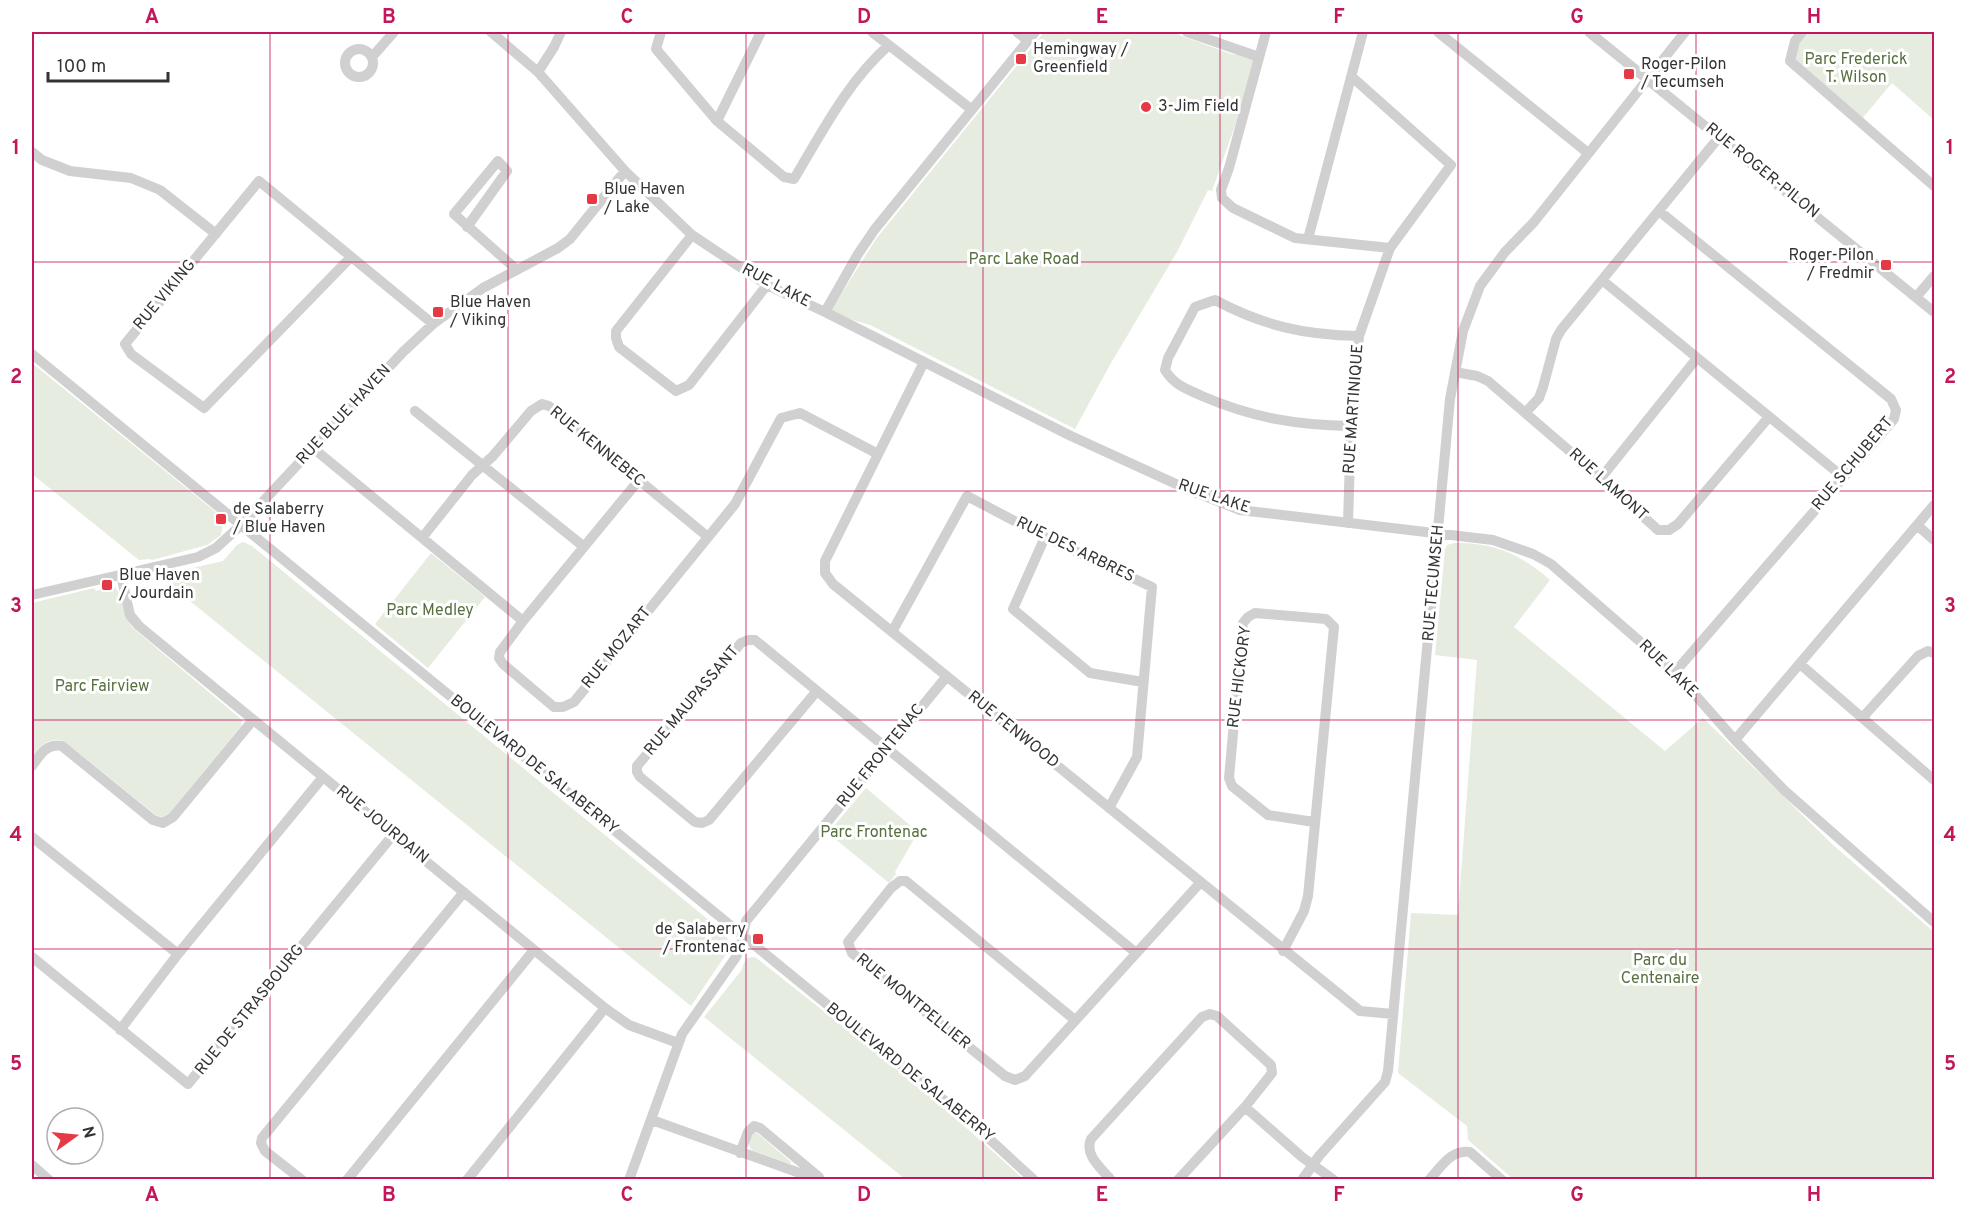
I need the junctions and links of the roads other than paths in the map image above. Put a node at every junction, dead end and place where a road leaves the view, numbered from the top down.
1 (394, 32) edge
2 (491, 32) edge
3 (561, 32) edge
4 (661, 32) edge
5 (761, 32) edge
6 (872, 32) edge
7 (1017, 32) edge
8 (1187, 32) edge
9 (1266, 32) edge
10 (1363, 32) edge
11 (1438, 32) edge
12 (1589, 32) edge
13 (1685, 32) edge
14 (1802, 32) edge
15 (1031, 36) edge
16 (889, 45) junction
17 (372, 57) dead end
18 (1259, 57) junction
19 (538, 72) junction
20 (1352, 77) junction
21 (1649, 79) junction
22 (971, 109) junction
23 (717, 121) junction
24 (1720, 136) junction
25 (32, 152) edge
26 (1588, 153) junction
27 (625, 171) junction
28 (1935, 186) edge
29 (1659, 211) junction
30 (466, 227) junction
31 (216, 234) junction
32 (692, 235) junction
33 (1308, 239) junction
34 (1390, 249) junction
35 (350, 258) junction
36 (518, 270) junction
37 (1935, 276) edge
38 (1602, 280) junction
39 (767, 285) junction
40 (1917, 296) junction
41 (825, 312) junction
42 (1935, 312) edge
43 (433, 324) junction
44 (1359, 336) junction
45 (32, 354) edge
46 (1696, 357) junction
47 (924, 362) junction
48 (1455, 372) junction
49 (415, 411) dead end
50 (1526, 412) junction
51 (1769, 417) junction
52 (1351, 426) junction
53 (313, 448) junction
54 (878, 454) junction
55 (483, 466) junction
56 (1843, 477) junction
57 (1601, 478) junction
58 (639, 480) junction
59 (1935, 505) edge
60 (1348, 523) junction
61 (241, 525) junction
62 (1917, 525) junction
63 (1439, 532) junction
64 (708, 537) junction
65 (1045, 537) junction
66 (422, 538) junction
67 (1935, 540) edge
68 (583, 546) junction
69 (121, 575) junction
70 (32, 596) edge
71 (523, 621) junction
72 (892, 632) junction
73 (1935, 653) edge
74 (1800, 663) junction
75 (1675, 672) junction
76 (946, 676) junction
77 (1143, 682) junction
78 (816, 692) junction
79 (1863, 717) junction
80 (253, 720) junction
81 (1735, 740) junction
82 (887, 748) junction
83 (32, 766) edge
84 (323, 777) junction
85 (1935, 780) edge
86 (1109, 808) junction
87 (1314, 822) junction
88 (393, 835) junction
89 (32, 837) edge
90 (1200, 882) junction
91 (464, 892) junction
92 (1935, 922) edge
93 (743, 936) junction
94 (534, 950) junction
95 (1283, 951) junction
96 (1135, 952) junction
97 (178, 954) junction
98 (32, 957) edge
99 (604, 1008) junction
100 (1393, 1014) junction
101 (1075, 1020) junction
102 (120, 1030) junction
103 (678, 1043) junction
104 (1245, 1107) junction
105 (652, 1120) junction
106 (740, 1153) junction
107 (32, 1165) edge
108 (1313, 1165) junction
109 (49, 1179) edge
110 (302, 1179) edge
111 (347, 1179) edge
112 (467, 1179) edge
113 (629, 1179) edge
114 (820, 1179) edge
115 (1034, 1179) edge
116 (1112, 1179) edge
117 (1178, 1179) edge
118 (1302, 1179) edge
119 (1334, 1179) edge
120 (1429, 1179) edge
121 (1502, 1179) edge

1 - 17 street
2 - 19 street, RUE LAKE
3 - 19 street
4 - 23 street
5 - 23 street
6 - 16 street
7 - 15 street
8 - 18 street
9 - 18 street
10 - 20 street
11 - 26 street
12 - 21 street, RUE ROGER-PILON
13 - 21 street, RUE TECUMSEH
14 - 28 street
15 - 22 street
16 - 22 street
16 - 23 street
18 - 33 street
19 - 27 street, RUE LAKE
20 - 33 street
20 - 34 street, RUE MARTINIQUE
21 - 24 street, RUE ROGER-PILON
21 - 26 street, RUE TECUMSEH
22 - 41 street
24 - 29 street
24 - 40 street, RUE ROGER-PILON
25 - 31 street
26 - 48 street, RUE TECUMSEH
27 - 32 street, RUE LAKE
27 - 36 street, RUE BLUE HAVEN
29 - 38 street
29 - 56 street, RUE SCHUBERT
30 - 30 street
30 - 36 street
31 - 35 street, RUE VIKING
31 - 35 street, RUE VIKING
32 - 39 street, RUE LAKE
32 - 39 street
33 - 34 street
34 - 44 street, RUE MARTINIQUE
35 - 43 street, RUE VIKING
36 - 43 street, RUE BLUE HAVEN
37 - 40 street
38 - 46 street
38 - 50 street
39 - 41 street, RUE LAKE
40 - 42 street, RUE ROGER-PILON
41 - 47 street, RUE LAKE
43 - 53 street, RUE BLUE HAVEN
44 - 52 street, RUE MARTINIQUE
44 - 52 street
45 - 61 street, BOULEVARD DE SALABERRY
46 - 51 street
46 - 57 street
47 - 54 street, RUE FENWOOD
47 - 60 street, RUE LAKE
48 - 50 street, RUE LAMONT
48 - 63 street, RUE TECUMSEH
49 - 55 street
50 - 57 street, RUE LAMONT
51 - 56 street
51 - 57 street, RUE LAMONT
52 - 60 street, RUE MARTINIQUE
53 - 61 street, RUE BLUE HAVEN
53 - 66 street
54 - 64 street, RUE MOZART
54 - 72 street, RUE FENWOOD
55 - 58 street, RUE KENNEBEC
55 - 66 street, RUE KENNEBEC
55 - 68 street
56 - 75 street, RUE SCHUBERT
58 - 64 street, RUE KENNEBEC
58 - 68 street, RUE MOZART
59 - 62 street
60 - 63 street, RUE LAKE
61 - 69 street, RUE BLUE HAVEN
61 - 93 street, BOULEVARD DE SALABERRY
62 - 67 street
62 - 74 street
63 - 75 street, RUE LAKE
63 - 100 street, RUE TECUMSEH
64 - 71 street, RUE MOZART
65 - 72 street, RUE DES ARBRES
65 - 77 street, RUE DES ARBRES
65 - 77 street
66 - 71 street
68 - 71 street, RUE MOZART
69 - 70 street, RUE BLUE HAVEN
69 - 80 street, RUE JOURDAIN
72 - 76 street, RUE FENWOOD
73 - 79 street
74 - 79 street
74 - 81 street
75 - 81 street, RUE LAKE
76 - 82 street, RUE FRONTENAC
76 - 86 street, RUE FENWOOD
77 - 86 street, RUE DES ARBRES
78 - 78 street, RUE MAUPASSANT
78 - 82 street, RUE MAUPASSANT
79 - 85 street
80 - 83 street
80 - 84 street, RUE JOURDAIN
81 - 92 street, RUE LAKE
82 - 93 street, RUE FRONTENAC
82 - 96 street, RUE MAUPASSANT
84 - 88 street, RUE JOURDAIN
84 - 97 street
86 - 90 street, RUE FENWOOD
87 - 87 street, RUE HICKORY
87 - 95 street, RUE HICKORY
88 - 91 street, RUE JOURDAIN
88 - 102 street, RUE DE STRASBOURG
89 - 97 street
90 - 95 street, RUE FENWOOD
90 - 96 street, RUE MONTPELLIER
91 - 94 street, RUE JOURDAIN
91 - 110 street
93 - 103 street, RUE FRONTENAC
93 - 115 street, BOULEVARD DE SALABERRY
94 - 99 street, RUE JOURDAIN
94 - 111 street
95 - 100 street, RUE FENWOOD
96 - 101 street, RUE MONTPELLIER
97 - 102 street
98 - 102 street, RUE DE STRASBOURG
99 - 103 street, RUE JOURDAIN
99 - 112 street
100 - 108 street, RUE TECUMSEH
101 - 101 street, RUE MONTPELLIER
103 - 105 street, RUE FRONTENAC
104 - 108 street
104 - 116 street
104 - 117 street
105 - 106 street
105 - 113 street, RUE FRONTENAC
106 - 114 street
106 - 114 street
107 - 109 street
108 - 118 street, RUE TECUMSEH
108 - 119 street
120 - 121 street

